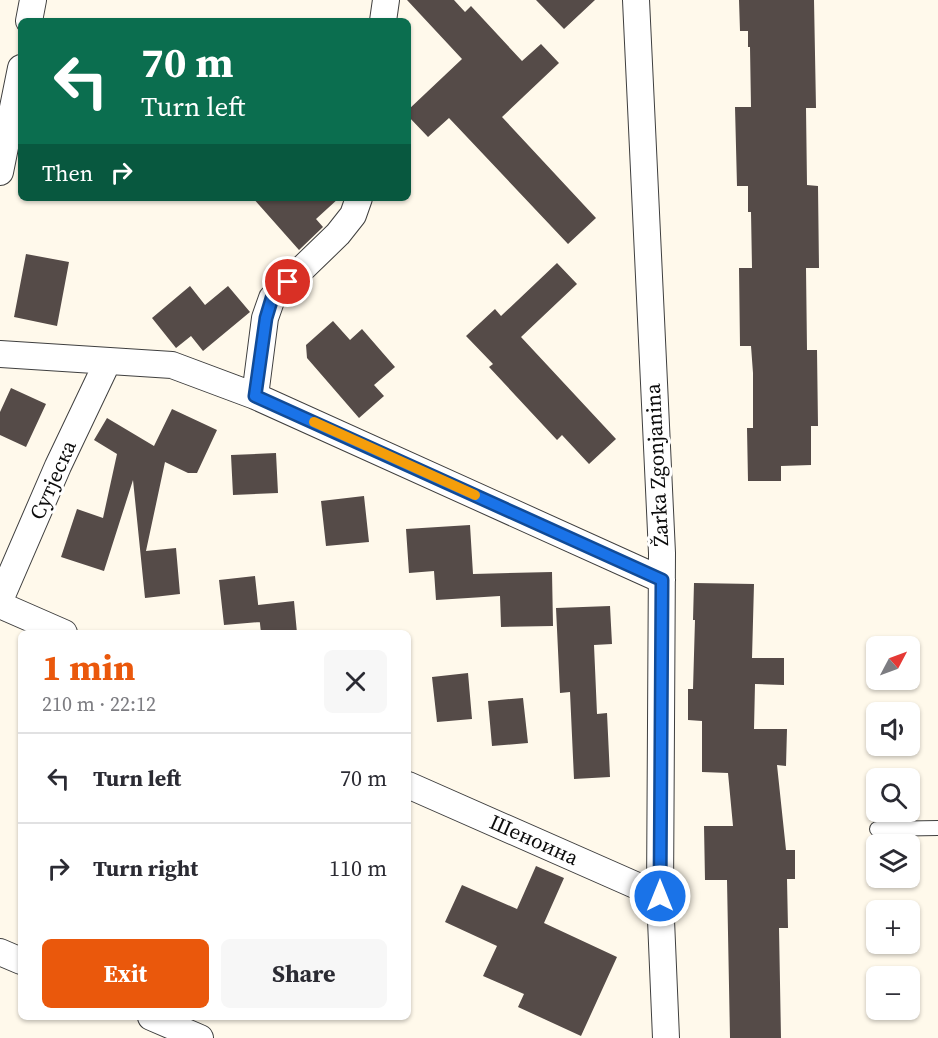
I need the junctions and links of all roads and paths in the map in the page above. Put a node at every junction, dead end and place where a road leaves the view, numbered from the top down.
1 (33, 0) edge
2 (386, 0) edge
3 (636, 0) edge
4 (30, 18) edge
5 (383, 18) edge
6 (18, 83) edge
7 (0, 172) edge
8 (358, 201) edge
9 (0, 354) edge
10 (108, 361) junction
11 (255, 396) junction
12 (662, 580) junction
13 (0, 600) edge
14 (0, 605) edge
15 (57, 630) edge
16 (411, 785) edge
17 (938, 828) edge
18 (878, 829) dead end
19 (660, 896) junction
20 (0, 952) edge
21 (18, 960) edge
22 (158, 1020) edge
23 (200, 1038) edge
24 (666, 1038) edge

1 - 4 street
2 - 5 street
3 - 12 street, Žarka Zgonjanina
6 - 7 street
8 - 11 street
9 - 10 street
10 - 11 street
10 - 13 street, Сутјеска
11 - 12 street
12 - 19 street, Žarka Zgonjanina
14 - 15 street
16 - 19 street, Шеноина
17 - 18 lane
19 - 24 street, Žarka Zgonjanina
20 - 21 street
22 - 23 street

